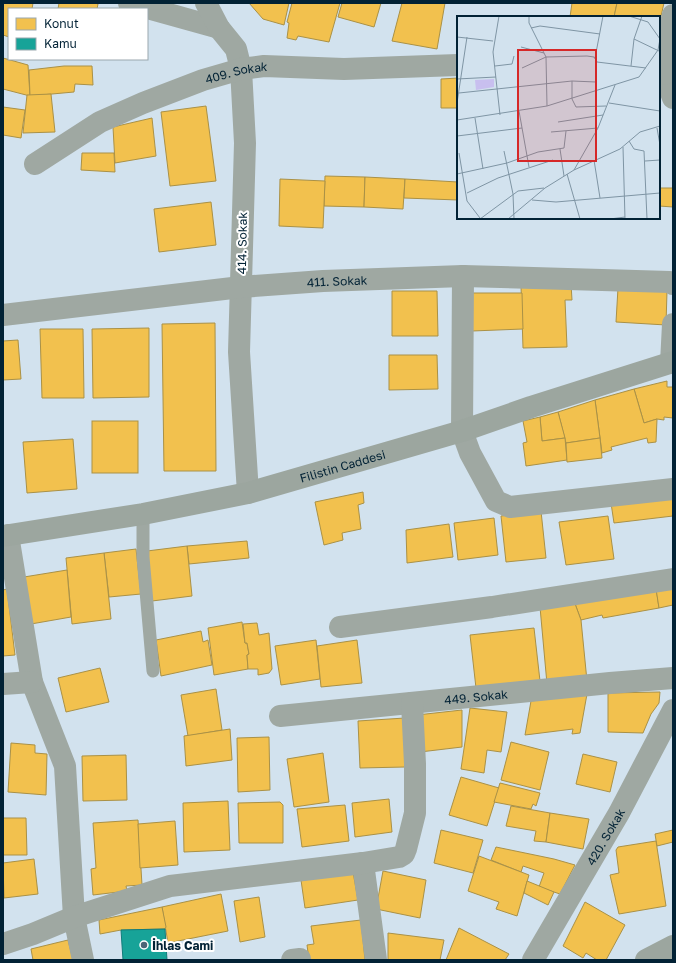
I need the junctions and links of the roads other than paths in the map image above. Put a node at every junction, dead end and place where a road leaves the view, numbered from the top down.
1 (129, 3) edge
2 (206, 3) edge
3 (147, 8) edge
4 (148, 8) edge
5 (673, 15) edge
6 (219, 28) junction
7 (457, 65) edge
8 (242, 69) junction
9 (662, 72) edge
10 (673, 98) edge
11 (35, 164) dead end
12 (464, 276) junction
13 (673, 284) edge
14 (241, 287) junction
15 (3, 315) edge
16 (673, 324) edge
17 (672, 363) edge
18 (462, 431) junction
19 (673, 489) edge
20 (248, 492) junction
21 (143, 514) junction
22 (5, 535) edge
23 (673, 579) edge
24 (340, 627) dead end
25 (153, 671) dead end
26 (673, 678) edge
27 (32, 682) junction
28 (3, 684) edge
29 (412, 703) junction
30 (673, 710) edge
31 (280, 716) dead end
32 (363, 863) junction
33 (74, 917) junction
34 (3, 944) edge
35 (673, 946) edge
36 (651, 959) edge
37 (83, 960) edge
38 (376, 960) edge
39 (533, 960) edge

1 - 3 street
2 - 6 street, 414. Sokak
4 - 6 street
5 - 9 street
6 - 8 street, 414. Sokak
7 - 8 street, 409. Sokak
8 - 11 street, 409. Sokak
8 - 14 street, 414. Sokak
9 - 10 street
12 - 13 street, 411. Sokak
12 - 14 street, 411. Sokak
12 - 18 street
14 - 15 street, 411. Sokak
14 - 20 street, 414. Sokak
16 - 17 street
17 - 18 street, Filistin Caddesi
18 - 19 street
18 - 20 street, Filistin Caddesi
20 - 21 street, Filistin Caddesi
21 - 22 street, Filistin Caddesi
21 - 25 lane
22 - 27 street
23 - 24 street
26 - 29 street, 449. Sokak
27 - 28 street
27 - 33 street
29 - 31 street, 449. Sokak
29 - 32 street
30 - 39 street, 420. Sokak
32 - 33 street
32 - 38 street
33 - 34 street
33 - 37 street
35 - 36 street

